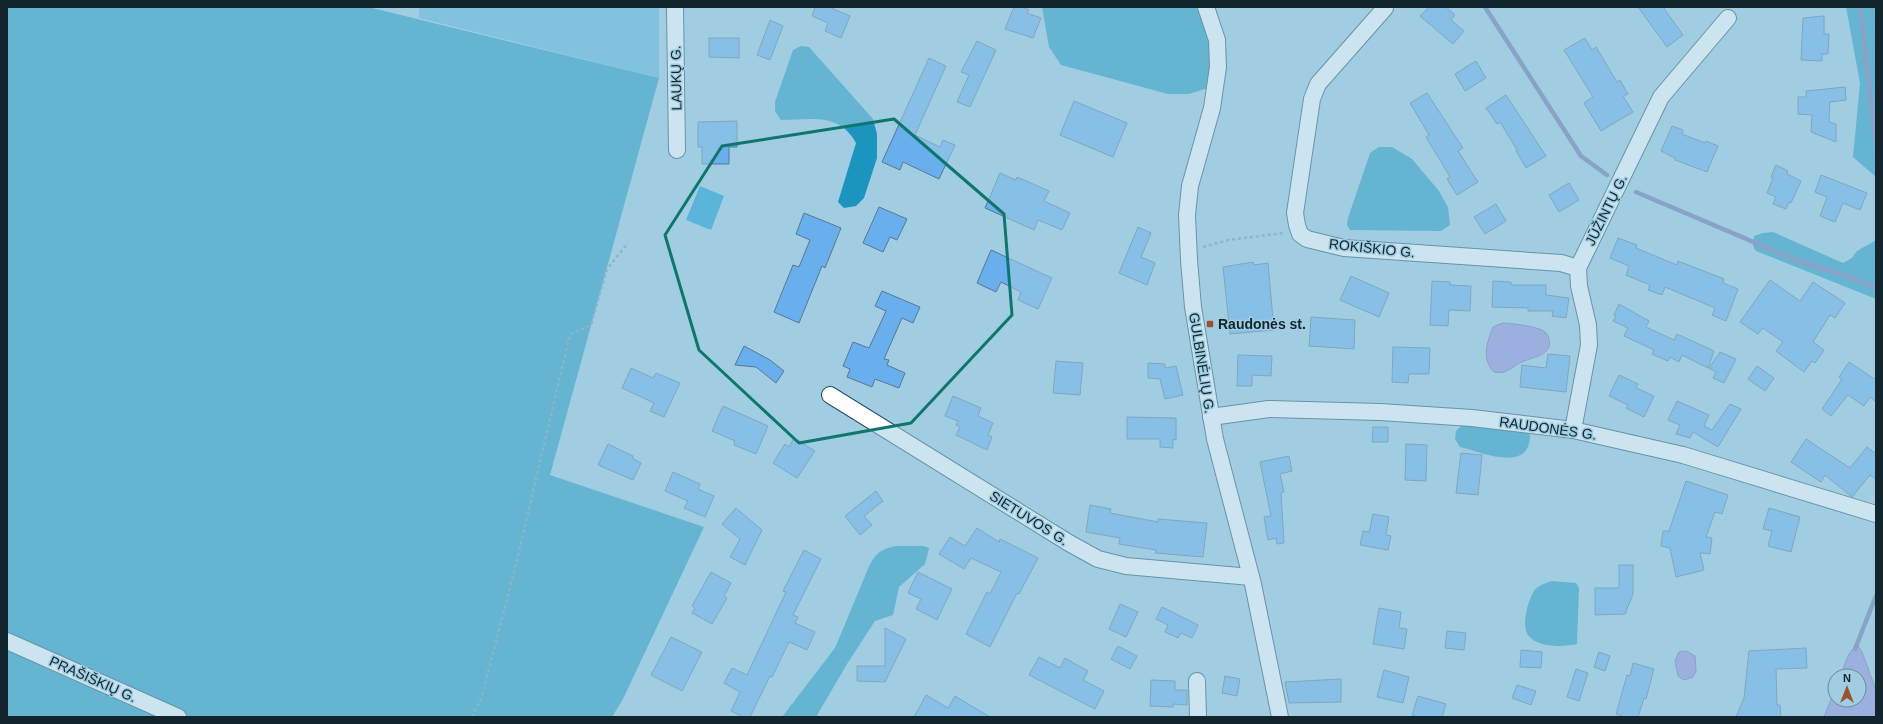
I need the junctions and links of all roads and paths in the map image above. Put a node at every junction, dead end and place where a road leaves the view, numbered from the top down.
1 (674, 7) edge
2 (1206, 7) edge
3 (1384, 8) dead end
4 (1728, 18) dead end
5 (677, 150) dead end
6 (1298, 230) junction
7 (628, 243) dead end
8 (1188, 248) junction
9 (1578, 268) junction
10 (830, 395) dead end
11 (1211, 417) junction
12 (1573, 430) junction
13 (1876, 514) edge
14 (1251, 577) junction
15 (7, 642) edge
16 (1198, 681) dead end
17 (178, 717) edge
18 (472, 717) edge
19 (1198, 717) edge
20 (1280, 717) edge

1 - 5 street, LAUKŲ G.
2 - 8 street, GULBINĖLIŲ G.
3 - 6 street
4 - 9 street, JŪŽINTŲ G.
6 - 8 path
6 - 9 street, ROKIŠKIO G.
7 - 18 path
8 - 11 street, GULBINĖLIŲ G.
9 - 12 street
10 - 14 street, SIETUVOS G.
11 - 12 street, RAUDONĖS G.
11 - 14 street, GULBINĖLIŲ G.
12 - 13 street, RAUDONĖS G.
14 - 20 street, GULBINĖLIŲ G.
15 - 17 street, PRAŠIŠKIŲ G.
16 - 19 street

